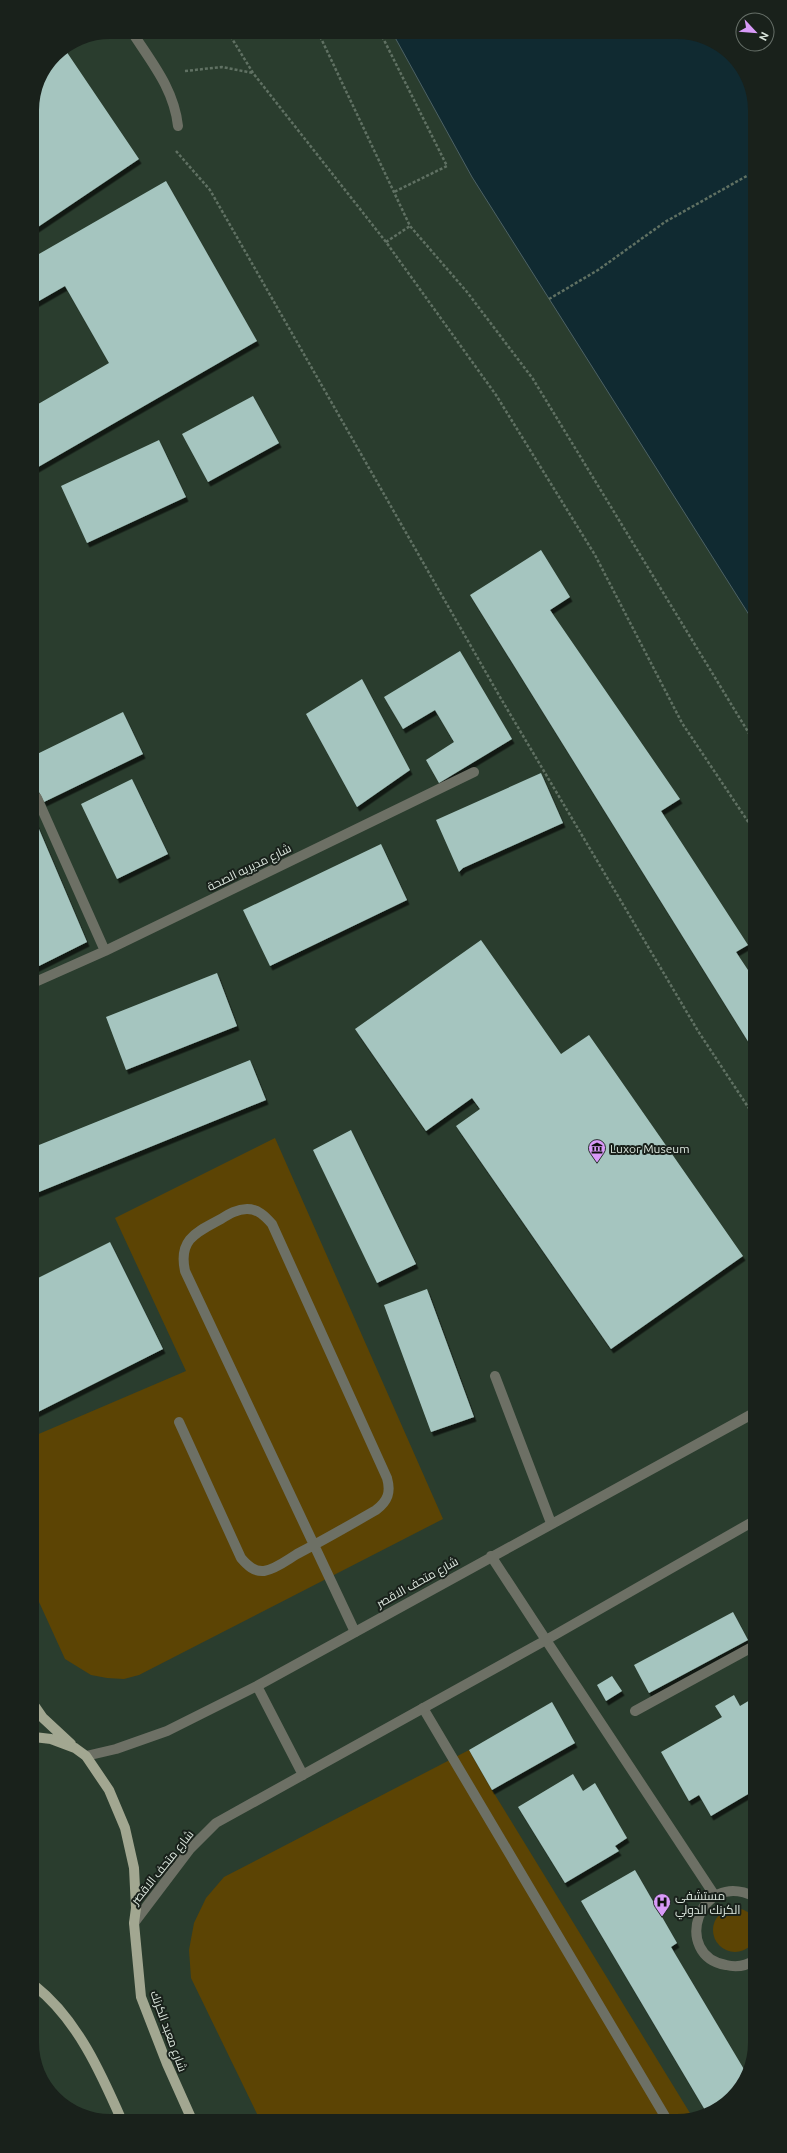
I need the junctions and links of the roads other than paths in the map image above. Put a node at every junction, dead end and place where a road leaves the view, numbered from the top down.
1 (137, 39) edge
2 (178, 126) road end
3 (474, 772) dead end
4 (39, 803) edge
5 (105, 952) junction
6 (39, 980) edge
7 (495, 1376) dead end
8 (748, 1416) edge
9 (179, 1422) dead end
10 (551, 1523) junction
11 (748, 1524) edge
12 (314, 1545) junction
13 (491, 1556) junction
14 (355, 1632) junction
15 (546, 1640) junction
16 (748, 1649) edge
17 (257, 1686) junction
18 (423, 1708) junction
19 (634, 1711) dead end
20 (39, 1712) edge
21 (39, 1738) edge
22 (75, 1748) junction
23 (86, 1756) junction
24 (303, 1775) junction
25 (748, 1894) edge
26 (715, 1896) junction
27 (134, 1923) junction
28 (748, 1964) edge
29 (39, 1991) edge
30 (119, 2114) edge
31 (189, 2114) edge
32 (664, 2114) edge

1 - 2 street
3 - 5 street, شارع مديريه الصحة
4 - 5 street
5 - 6 street, شارع مديريه الصحة
7 - 10 street
8 - 10 street, شارع متحف الاقصر
9 - 12 street
10 - 13 street, شارع متحف الاقصر
11 - 15 street, شارع متحف الاقصر
12 - 12 street
12 - 14 street
13 - 14 street, شارع متحف الاقصر
13 - 15 street
14 - 17 street, شارع متحف الاقصر
15 - 18 street, شارع متحف الاقصر
15 - 26 street
16 - 19 street
17 - 23 street, شارع متحف الاقصر
17 - 24 street
18 - 24 street, شارع متحف الاقصر
18 - 32 street
20 - 22 main road
21 - 22 main road
22 - 23 main road, شارع معبد الكرنك
23 - 27 main road, شارع معبد الكرنك
24 - 27 street, شارع متحف الاقصر
25 - 26 street
26 - 28 street
27 - 31 main road, شارع معبد الكرنك
29 - 30 main road

